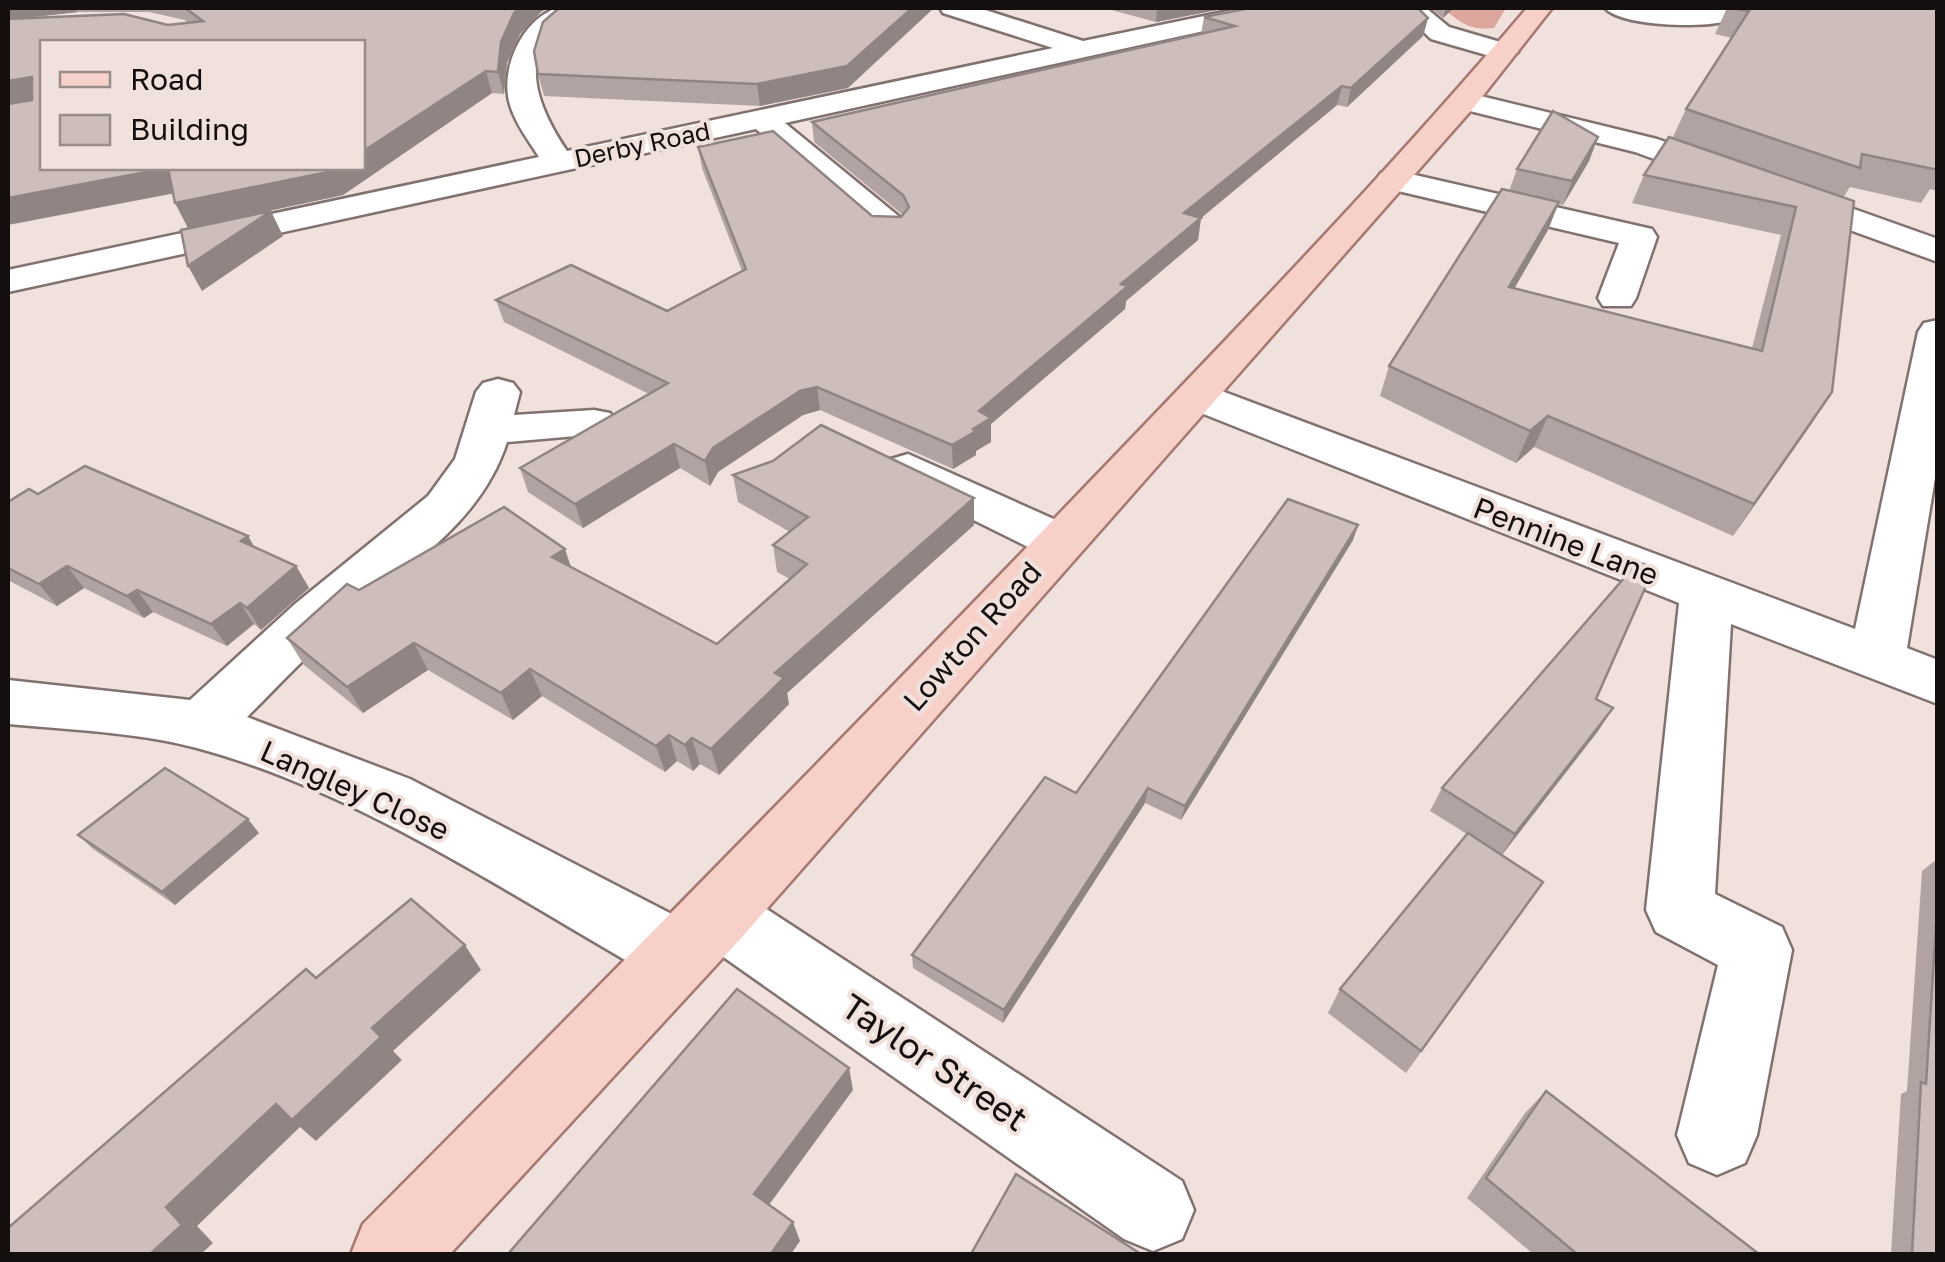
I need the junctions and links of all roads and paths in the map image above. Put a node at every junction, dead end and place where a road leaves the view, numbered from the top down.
1 (588, 8) edge
2 (952, 8) edge
3 (1276, 8) edge
4 (1411, 8) edge
5 (1540, 8) edge
6 (1618, 8) edge
7 (1720, 8) edge
8 (1081, 50) junction
9 (1504, 52) junction
10 (1464, 102) junction
11 (762, 118) junction
12 (558, 162) junction
13 (1393, 180) junction
14 (889, 227) edge
15 (1938, 252) edge
16 (8, 281) edge
17 (1617, 298) dead end
18 (1938, 332) edge
19 (1196, 396) junction
20 (594, 422) edge
21 (872, 452) edge
22 (1058, 541) junction
23 (1706, 596) junction
24 (1877, 660) junction
25 (1938, 683) edge
26 (8, 702) edge
27 (202, 726) junction
28 (698, 934) junction
29 (1717, 1135) dead end
30 (1153, 1210) dead end
31 (393, 1254) edge

1 - 12 street
2 - 8 street
3 - 8 street, Derby Road
4 - 9 street
5 - 9 main road, Lowton Road
6 - 7 street
8 - 11 street, Derby Road
9 - 10 main road, Lowton Road
10 - 13 main road, Lowton Road
10 - 15 street
11 - 12 street, Derby Road
11 - 14 street
12 - 16 street, Derby Road
13 - 17 street
13 - 19 main road, Lowton Road
18 - 24 street
19 - 22 main road, Lowton Road
19 - 23 street, Pennine Lane
20 - 27 street
21 - 22 street
22 - 28 main road, Lowton Road
23 - 24 street, Pennine Lane
23 - 29 street
24 - 25 street, Pennine Lane
26 - 27 street, Langley Close
27 - 28 street, Langley Close
28 - 30 street, Taylor Street
28 - 31 main road, Lowton Road

